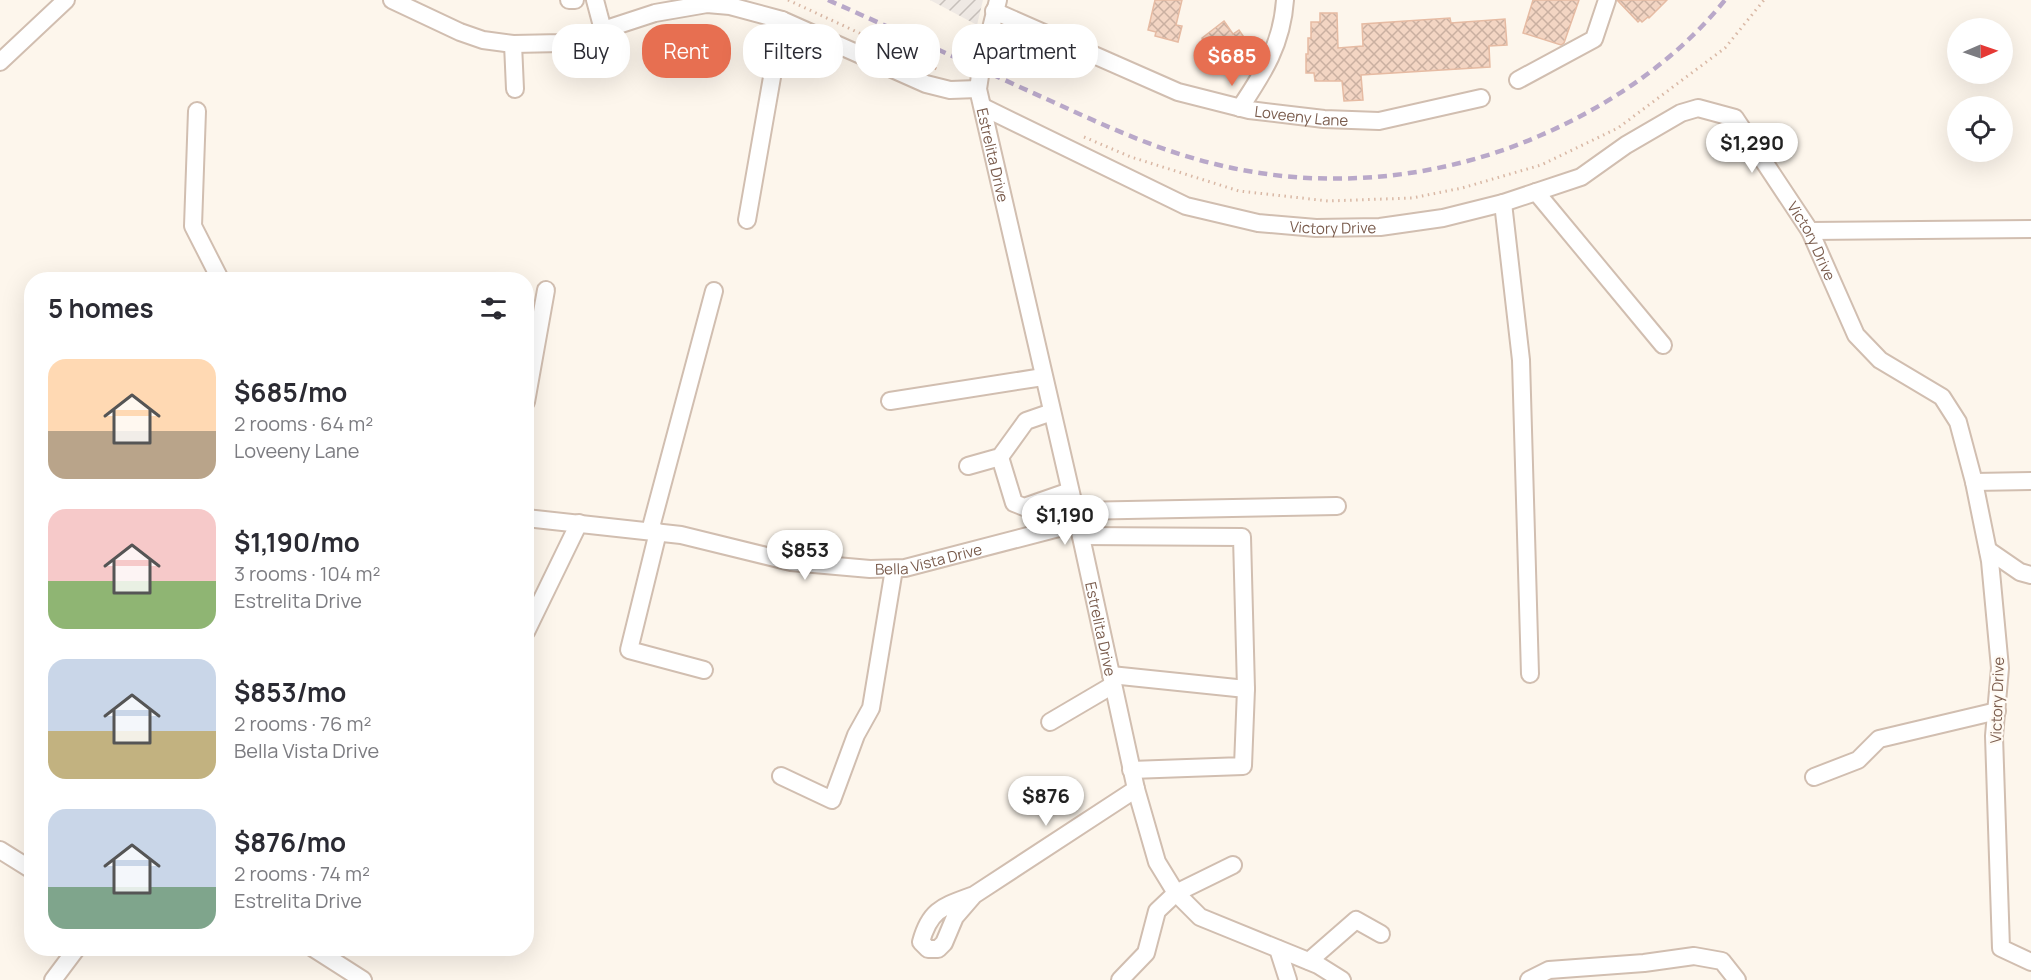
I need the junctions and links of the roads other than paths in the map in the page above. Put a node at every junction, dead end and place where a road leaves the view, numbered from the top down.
1 (66, 0) edge
2 (392, 0) edge
3 (569, 0) edge
4 (575, 0) edge
5 (595, 0) edge
6 (1285, 0) edge
7 (1607, 0) edge
8 (996, 3) edge
9 (782, 20) junction
10 (601, 24) edge
11 (621, 24) edge
12 (552, 43) edge
13 (513, 44) junction
14 (0, 62) edge
15 (1518, 80) dead end
16 (978, 88) junction
17 (515, 89) dead end
18 (1481, 98) dead end
19 (983, 107) junction
20 (1240, 108) junction
21 (196, 111) dead end
22 (1536, 192) junction
23 (1503, 203) junction
24 (747, 220) dead end
25 (2031, 229) edge
26 (1810, 231) junction
27 (216, 272) edge
28 (546, 290) dead end
29 (714, 291) dead end
30 (1663, 345) dead end
31 (534, 357) edge
32 (1043, 377) junction
33 (890, 401) dead end
34 (1052, 412) junction
35 (1000, 457) junction
36 (968, 466) dead end
37 (2031, 481) edge
38 (1974, 482) junction
39 (1070, 491) junction
40 (1337, 506) dead end
41 (534, 519) edge
42 (1078, 523) junction
43 (579, 524) junction
44 (654, 532) junction
45 (1988, 550) junction
46 (894, 568) junction
47 (2031, 575) edge
48 (534, 616) edge
49 (704, 670) dead end
50 (1530, 674) dead end
51 (1112, 680) junction
52 (1246, 689) junction
53 (1997, 711) junction
54 (1050, 722) dead end
55 (1131, 770) junction
56 (781, 776) dead end
57 (1814, 777) dead end
58 (1136, 789) junction
59 (0, 850) edge
60 (24, 865) edge
61 (1233, 865) dead end
62 (1176, 893) junction
63 (974, 895) dead end
64 (1381, 934) dead end
65 (1278, 949) junction
66 (71, 956) edge
67 (326, 956) edge
68 (1309, 961) junction
69 (2031, 962) edge
70 (53, 980) edge
71 (363, 980) edge
72 (1120, 980) edge
73 (1288, 980) edge
74 (1342, 980) edge
75 (1529, 980) edge
76 (1737, 980) edge

1 - 14 street
2 - 13 street
3 - 4 street
5 - 10 street
6 - 20 street
7 - 15 street
8 - 16 street, Estrelita Drive
8 - 20 street, Loveeny Lane
9 - 11 street
9 - 16 street
9 - 24 street
12 - 13 street
13 - 17 street
16 - 19 street, Estrelita Drive
18 - 20 street, Loveeny Lane
19 - 23 street, Victory Drive
19 - 32 street, Estrelita Drive
21 - 27 street
22 - 23 street, Victory Drive
22 - 26 street, Victory Drive
22 - 30 street
23 - 50 street
25 - 26 street
26 - 38 street, Victory Drive
28 - 31 street
29 - 44 street
32 - 33 street
32 - 34 street, Estrelita Drive
34 - 35 street
34 - 39 street, Estrelita Drive
35 - 36 street
35 - 39 street
37 - 38 street
38 - 45 street, Victory Drive
39 - 42 street, Estrelita Drive
40 - 42 street
41 - 43 street, Bella Vista Drive
42 - 46 street, Bella Vista Drive
42 - 51 street, Estrelita Drive
42 - 52 street
43 - 44 street, Bella Vista Drive
43 - 48 street
44 - 46 street, Bella Vista Drive
44 - 49 street
45 - 47 street
45 - 53 street, Victory Drive
46 - 56 street
51 - 52 street
51 - 54 street
51 - 55 street, Estrelita Drive
52 - 55 street
53 - 57 street
53 - 69 street, Victory Drive
55 - 58 street, Estrelita Drive
58 - 62 street, Estrelita Drive
58 - 63 street
59 - 60 street
61 - 62 street
62 - 65 street, Estrelita Drive
62 - 72 street
64 - 68 street
65 - 68 street, Estrelita Drive
65 - 73 street
66 - 70 street
67 - 71 street
68 - 74 street, Estrelita Drive
75 - 76 street

